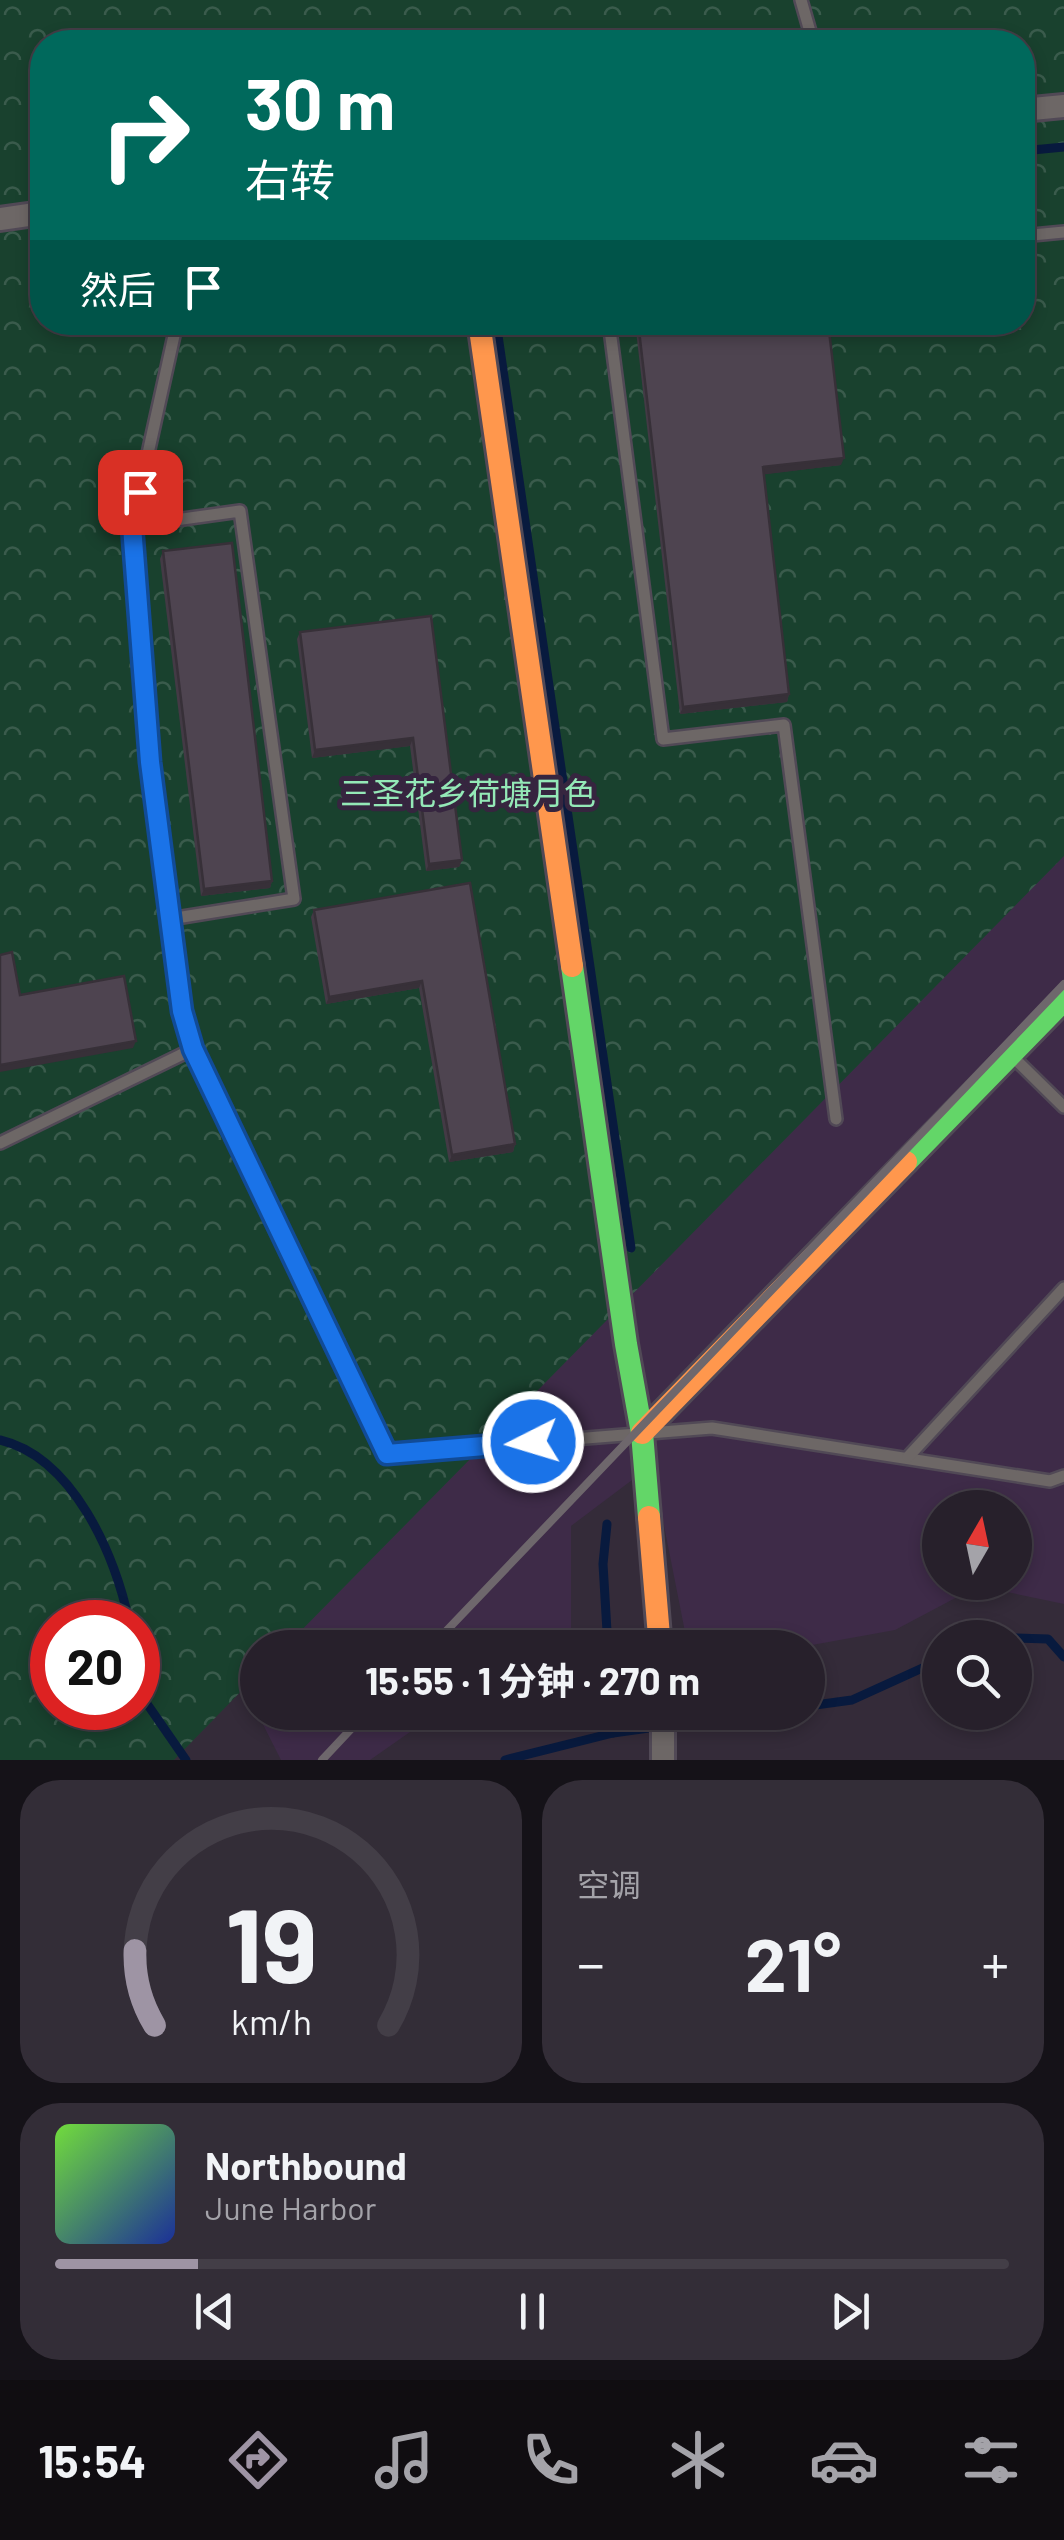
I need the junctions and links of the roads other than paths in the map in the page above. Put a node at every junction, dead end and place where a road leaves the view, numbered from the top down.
1 (801, 0) edge
2 (810, 30) edge
3 (1064, 106) edge
4 (1035, 109) edge
5 (30, 215) edge
6 (0, 219) edge
7 (1064, 232) edge
8 (1035, 235) edge
9 (174, 335) edge
10 (481, 335) edge
11 (611, 335) edge
12 (132, 526) junction
13 (170, 919) junction
14 (1064, 1000) edge
15 (193, 1049) junction
16 (1011, 1055) junction
17 (1064, 1107) edge
18 (836, 1118) dead end
19 (0, 1143) edge
20 (1064, 1288) edge
21 (642, 1433) junction
22 (908, 1457) junction
23 (1064, 1476) edge
24 (658, 1630) edge
25 (663, 1730) edge
26 (664, 1760) edge

1 - 2 lane
3 - 4 street
5 - 6 street
7 - 8 lane
9 - 12 lane
10 - 21 street
11 - 18 lane
12 - 13 lane
12 - 13 lane
13 - 15 lane
14 - 16 street
15 - 19 lane
15 - 21 lane
16 - 17 lane
16 - 21 street
20 - 22 lane
21 - 22 lane
21 - 24 street
22 - 23 lane
25 - 26 street

